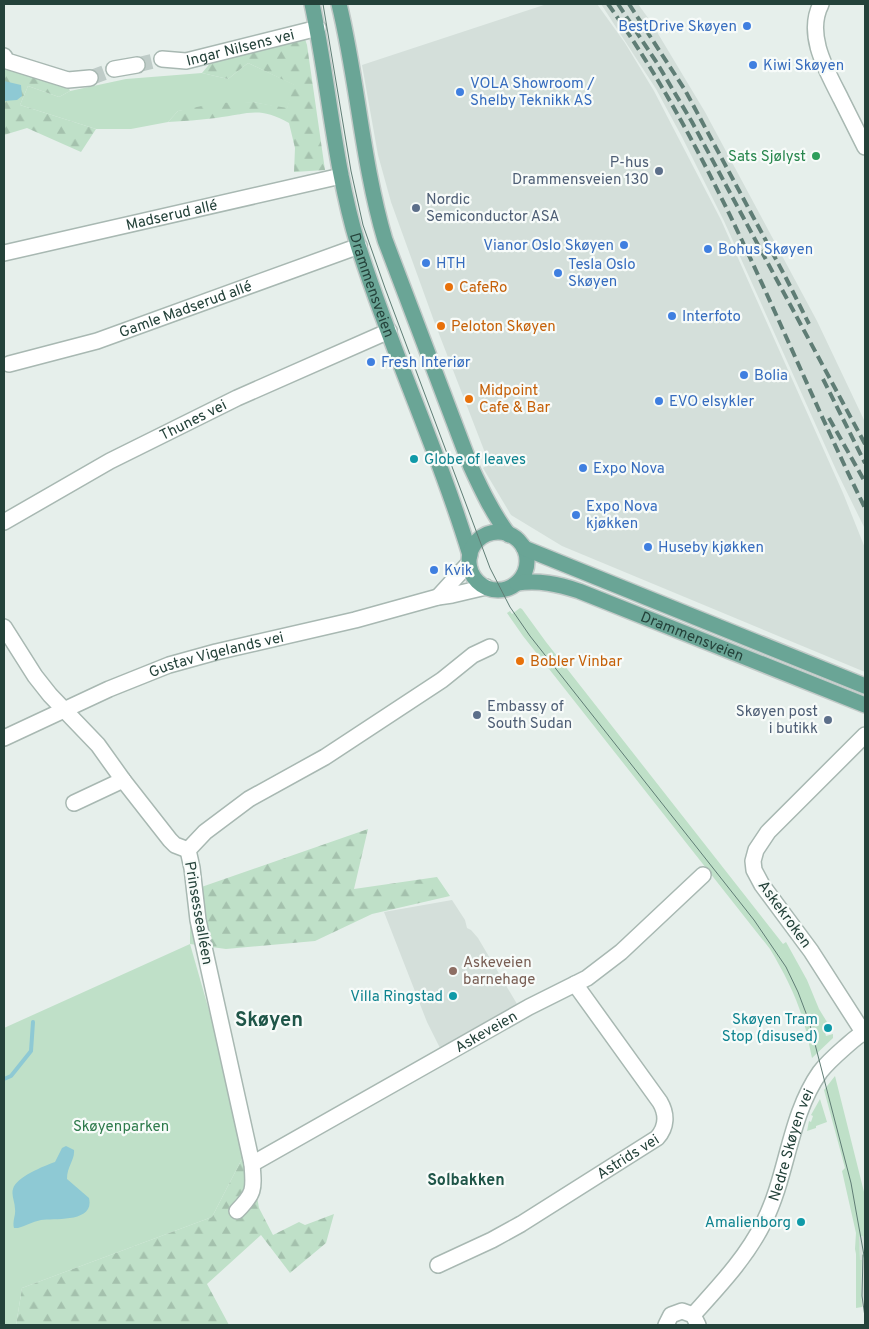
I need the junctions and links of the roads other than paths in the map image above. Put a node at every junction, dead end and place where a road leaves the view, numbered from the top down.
1 (312, 4) edge
2 (339, 4) edge
3 (821, 4) edge
4 (318, 28) junction
5 (4, 56) edge
6 (162, 59) tunnel mouth
7 (137, 65) tunnel mouth
8 (114, 69) tunnel mouth
9 (90, 78) tunnel mouth
10 (865, 147) edge
11 (340, 176) junction
12 (359, 246) junction
13 (4, 254) edge
14 (389, 331) junction
15 (9, 364) dead end
16 (4, 522) edge
17 (509, 535) junction
18 (524, 548) junction
19 (470, 559) junction
20 (517, 583) junction
21 (486, 587) junction
22 (438, 597) junction
23 (4, 627) edge
24 (490, 647) dead end
25 (865, 686) edge
26 (865, 705) edge
27 (64, 709) junction
28 (865, 735) edge
29 (4, 738) edge
30 (123, 780) junction
31 (74, 803) dead end
32 (188, 850) junction
33 (703, 874) dead end
34 (575, 984) junction
35 (864, 1032) edge
36 (252, 1164) junction
37 (237, 1211) dead end
38 (438, 1265) dead end
39 (696, 1320) edge
40 (666, 1325) edge

1 - 4 main road, Drammensveien
2 - 17 main road, Drammensveien
3 - 10 street
4 - 6 street, Ingar Nilsens vei
4 - 11 main road, Drammensveien
5 - 9 street
7 - 8 street
11 - 12 main road, Drammensveien
11 - 13 street, Madserud allé
12 - 14 main road, Drammensveien
12 - 15 street, Gamle Madserud allé
14 - 16 street, Thunes vei
14 - 19 main road, Drammensveien
17 - 18 main road
17 - 19 main road
18 - 20 main road
18 - 25 main road, Drammensveien
19 - 21 main road
19 - 22 street
20 - 21 main road
20 - 26 main road, Drammensveien
21 - 22 street, Gustav Vigelands vei
22 - 27 street, Gustav Vigelands vei
23 - 27 street
24 - 32 street, Prinsessealléen
27 - 29 street, Gustav Vigelands vei
27 - 30 street
28 - 35 street, Askekroken
30 - 31 street
30 - 32 street
32 - 36 street, Prinsessealléen
33 - 34 street, Askeveien
34 - 36 street, Askeveien
34 - 38 street, Astrids vei
35 - 39 street, Nedre Skøyen vei
36 - 37 street, Prinsessealléen
39 - 40 street

